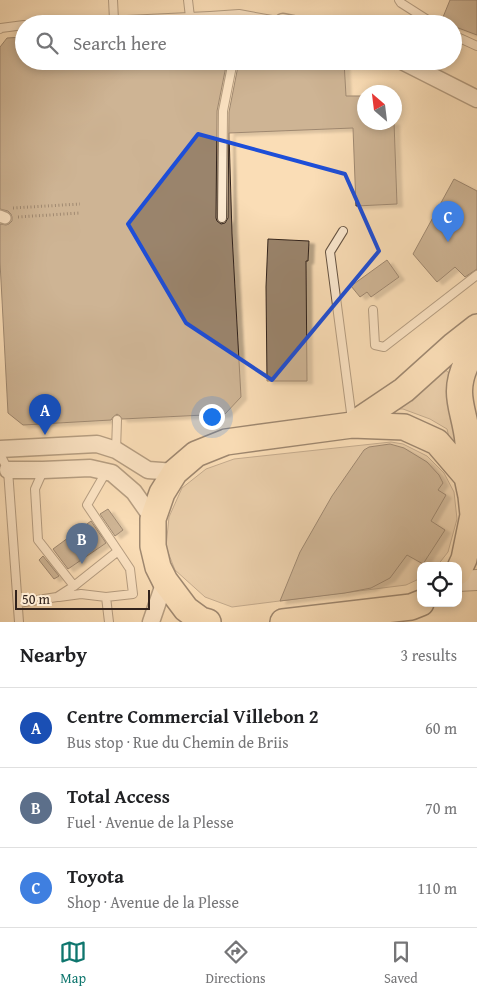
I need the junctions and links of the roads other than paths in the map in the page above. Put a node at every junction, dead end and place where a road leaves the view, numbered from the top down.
1 (112, 0) edge
2 (188, 0) edge
3 (399, 0) edge
4 (114, 15) edge
5 (190, 15) edge
6 (223, 15) edge
7 (244, 15) edge
8 (420, 15) edge
9 (15, 26) edge
10 (0, 29) edge
11 (462, 39) edge
12 (477, 46) edge
13 (231, 70) edge
14 (420, 70) edge
15 (477, 99) edge
16 (222, 218) dead end
17 (343, 231) dead end
18 (477, 275) edge
19 (373, 310) dead end
20 (477, 327) edge
21 (477, 346) edge
22 (118, 420) dead end
23 (352, 425) junction
24 (0, 449) edge
25 (116, 450) junction
26 (0, 454) edge
27 (8, 470) junction
28 (44, 470) junction
29 (106, 472) junction
30 (175, 472) junction
31 (467, 477) junction
32 (475, 516) edge
33 (153, 519) junction
34 (118, 551) junction
35 (462, 563) edge
36 (477, 580) edge
37 (165, 581) junction
38 (462, 581) edge
39 (74, 586) junction
40 (57, 597) junction
41 (106, 597) junction
42 (18, 602) junction
43 (417, 604) edge
44 (363, 617) edge
45 (204, 621) edge
46 (19, 622) edge
47 (109, 622) edge
48 (152, 622) edge
49 (283, 622) edge

1 - 4 lane
2 - 5 lane
3 - 8 lane
6 - 7 lane
9 - 10 lane
11 - 12 lane
13 - 16 lane
14 - 15 street
17 - 23 lane
18 - 19 lane
20 - 23 main road
21 - 31 main road
22 - 25 lane
23 - 30 main road
23 - 31 main road
24 - 25 street
25 - 30 street
26 - 27 lane
27 - 28 street
27 - 42 lane
28 - 29 street
28 - 39 lane
29 - 33 street
29 - 34 lane
30 - 33 main road
31 - 32 main road
32 - 35 main road
33 - 37 main road
34 - 39 lane
34 - 41 lane
36 - 38 street
37 - 45 main road
37 - 48 street
39 - 40 lane
40 - 41 lane
40 - 42 lane
41 - 47 lane
42 - 46 lane
43 - 44 main road
44 - 49 main road

